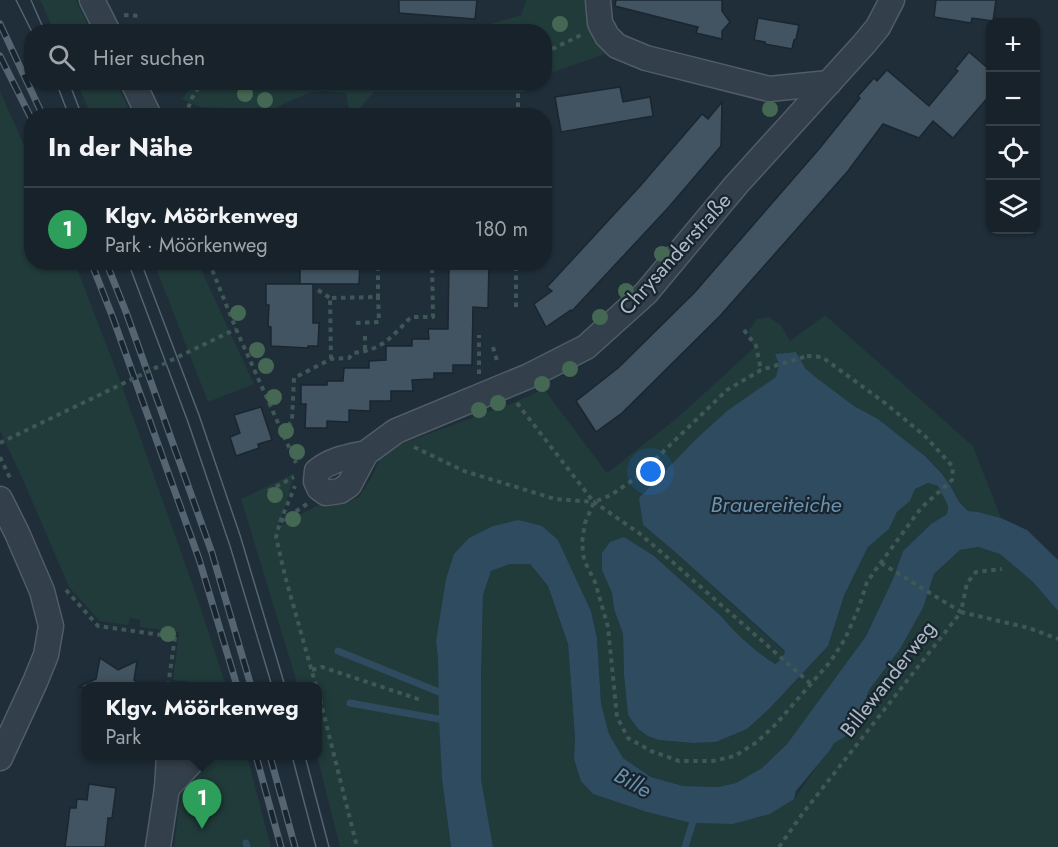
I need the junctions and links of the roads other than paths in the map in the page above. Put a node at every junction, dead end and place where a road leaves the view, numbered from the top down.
1 (92, 0) edge
2 (892, 0) edge
3 (599, 11) edge
4 (104, 24) edge
5 (829, 83) junction
6 (137, 90) edge
7 (145, 108) edge
8 (3, 491) edge
9 (326, 493) road end
10 (1, 754) edge
11 (169, 760) edge
12 (193, 760) edge
13 (167, 788) junction
14 (158, 847) edge

1 - 4 street
2 - 5 street, Chrysanderstraße
3 - 5 street
5 - 9 street, Chrysanderstraße
6 - 7 street
8 - 10 street
11 - 13 street
12 - 13 street
13 - 14 street

